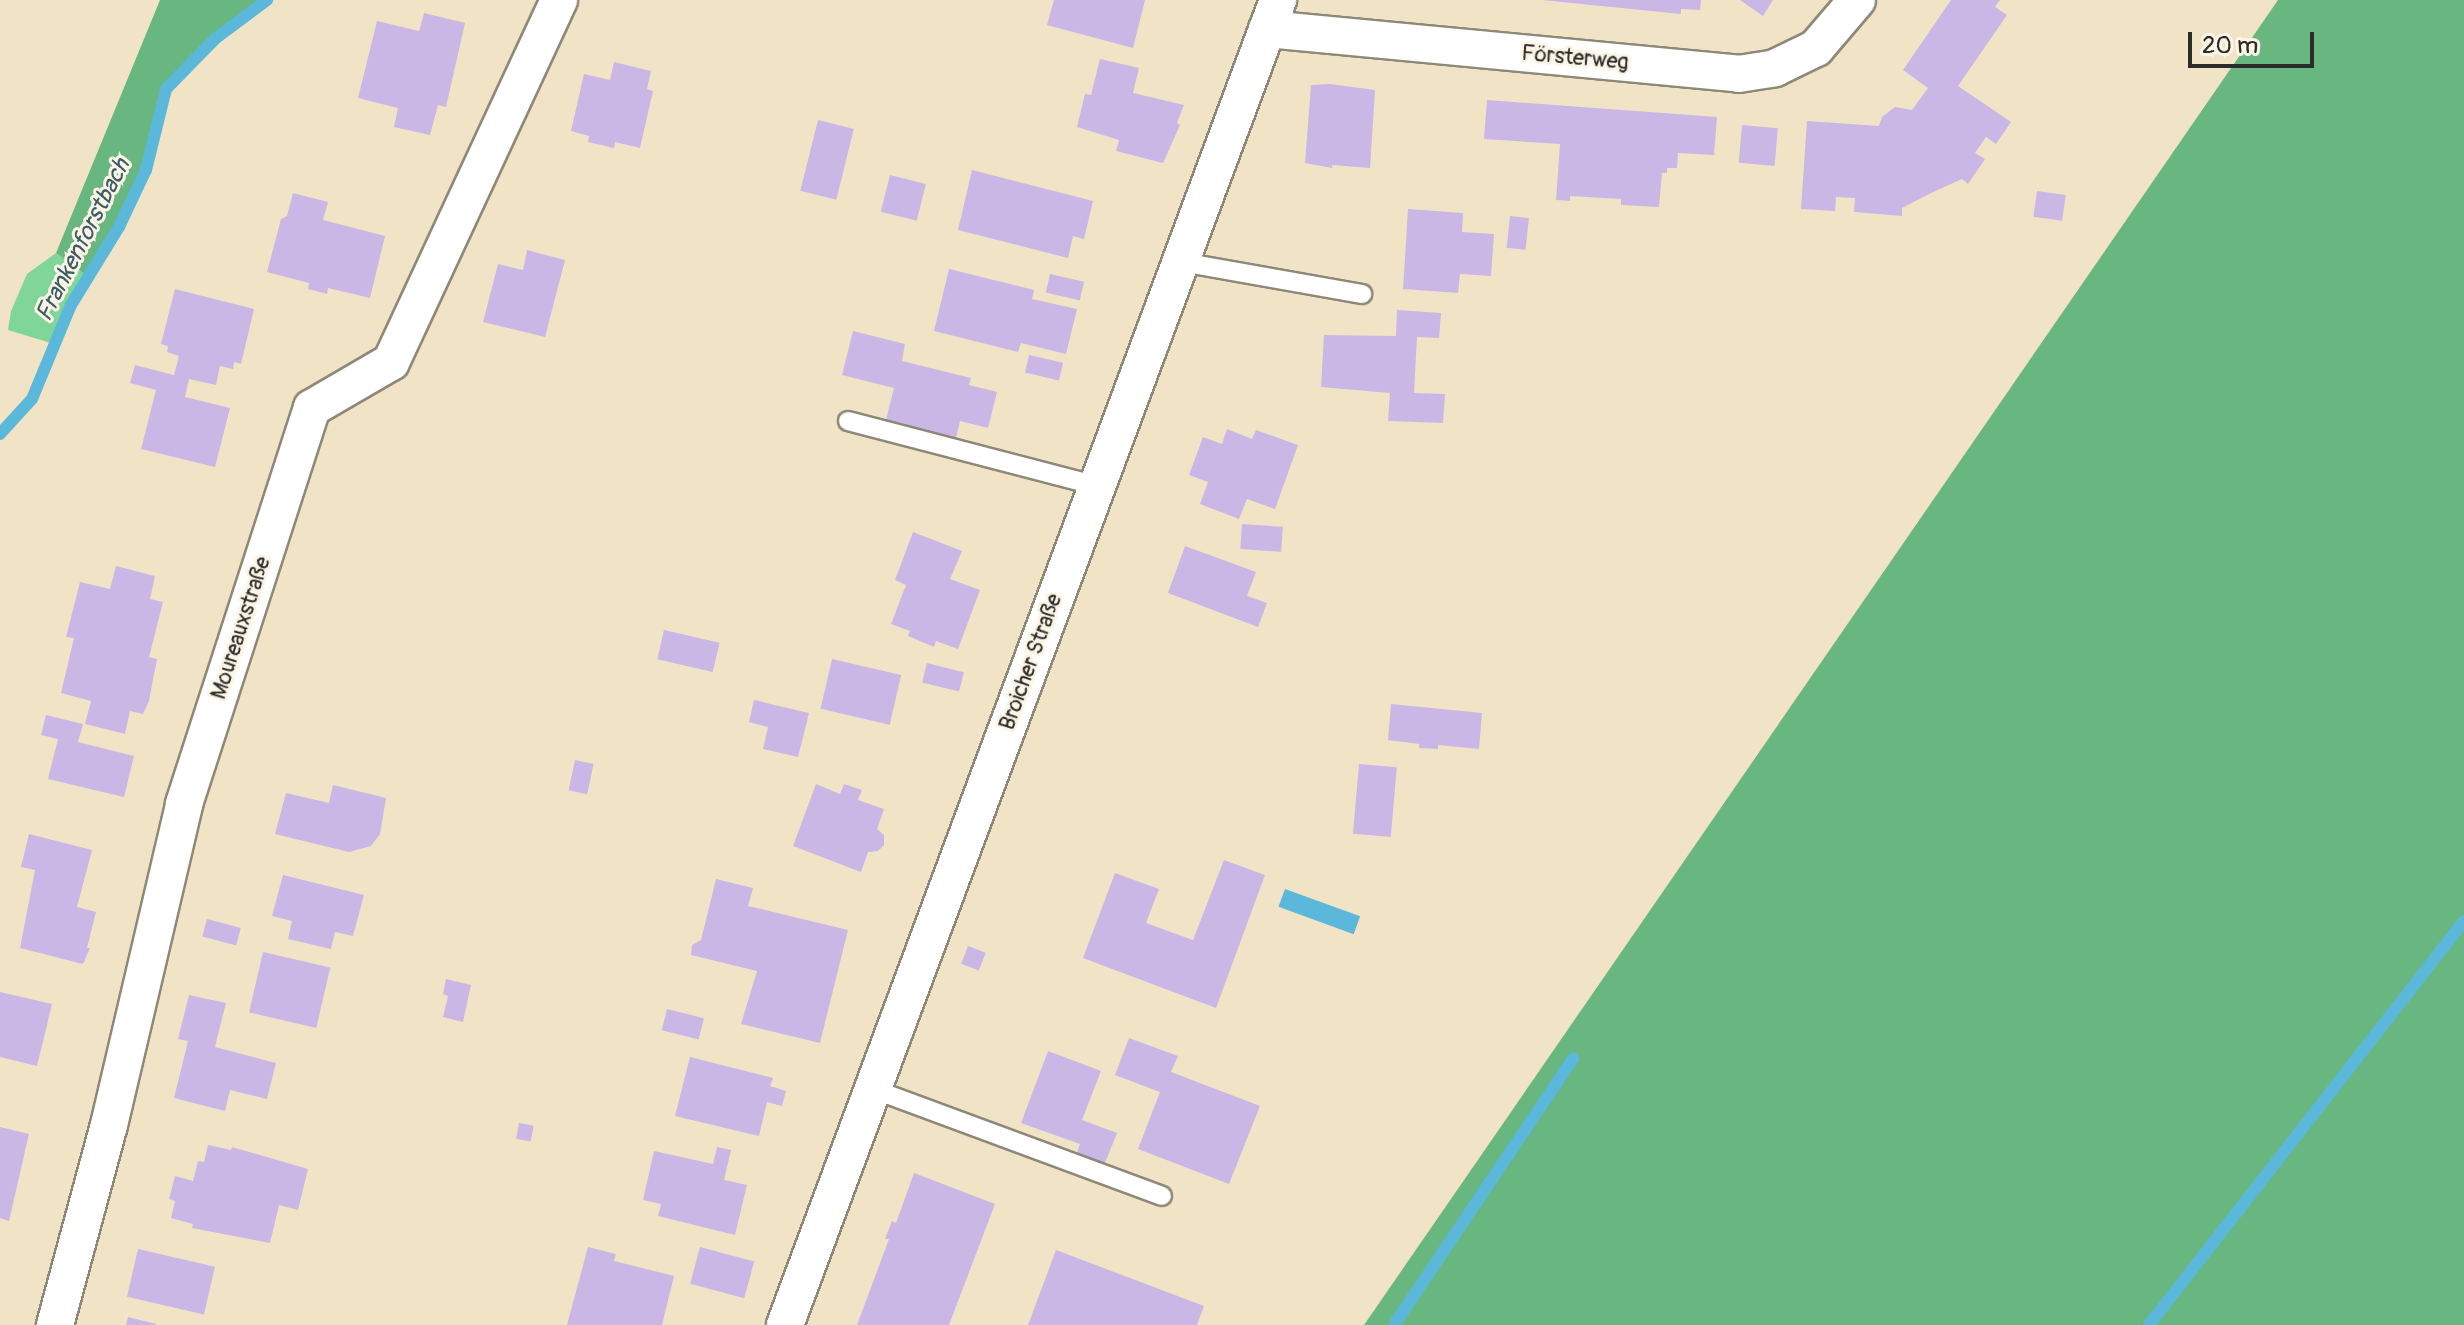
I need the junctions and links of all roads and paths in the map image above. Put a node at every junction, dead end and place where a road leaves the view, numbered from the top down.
1 (559, 0) edge
2 (1857, 0) edge
3 (1272, 15) edge
4 (1181, 262) junction
5 (1362, 294) dead end
6 (848, 421) dead end
7 (1097, 486) junction
8 (873, 1089) junction
9 (1162, 1196) dead end
10 (55, 1325) edge
11 (785, 1325) edge

1 - 10 street, Moureauxstraße
2 - 3 street, Försterweg
3 - 4 street, Broicher Straße
4 - 5 lane
4 - 7 street, Broicher Straße
6 - 7 lane
7 - 8 street, Broicher Straße
8 - 9 lane
8 - 11 street, Broicher Straße

